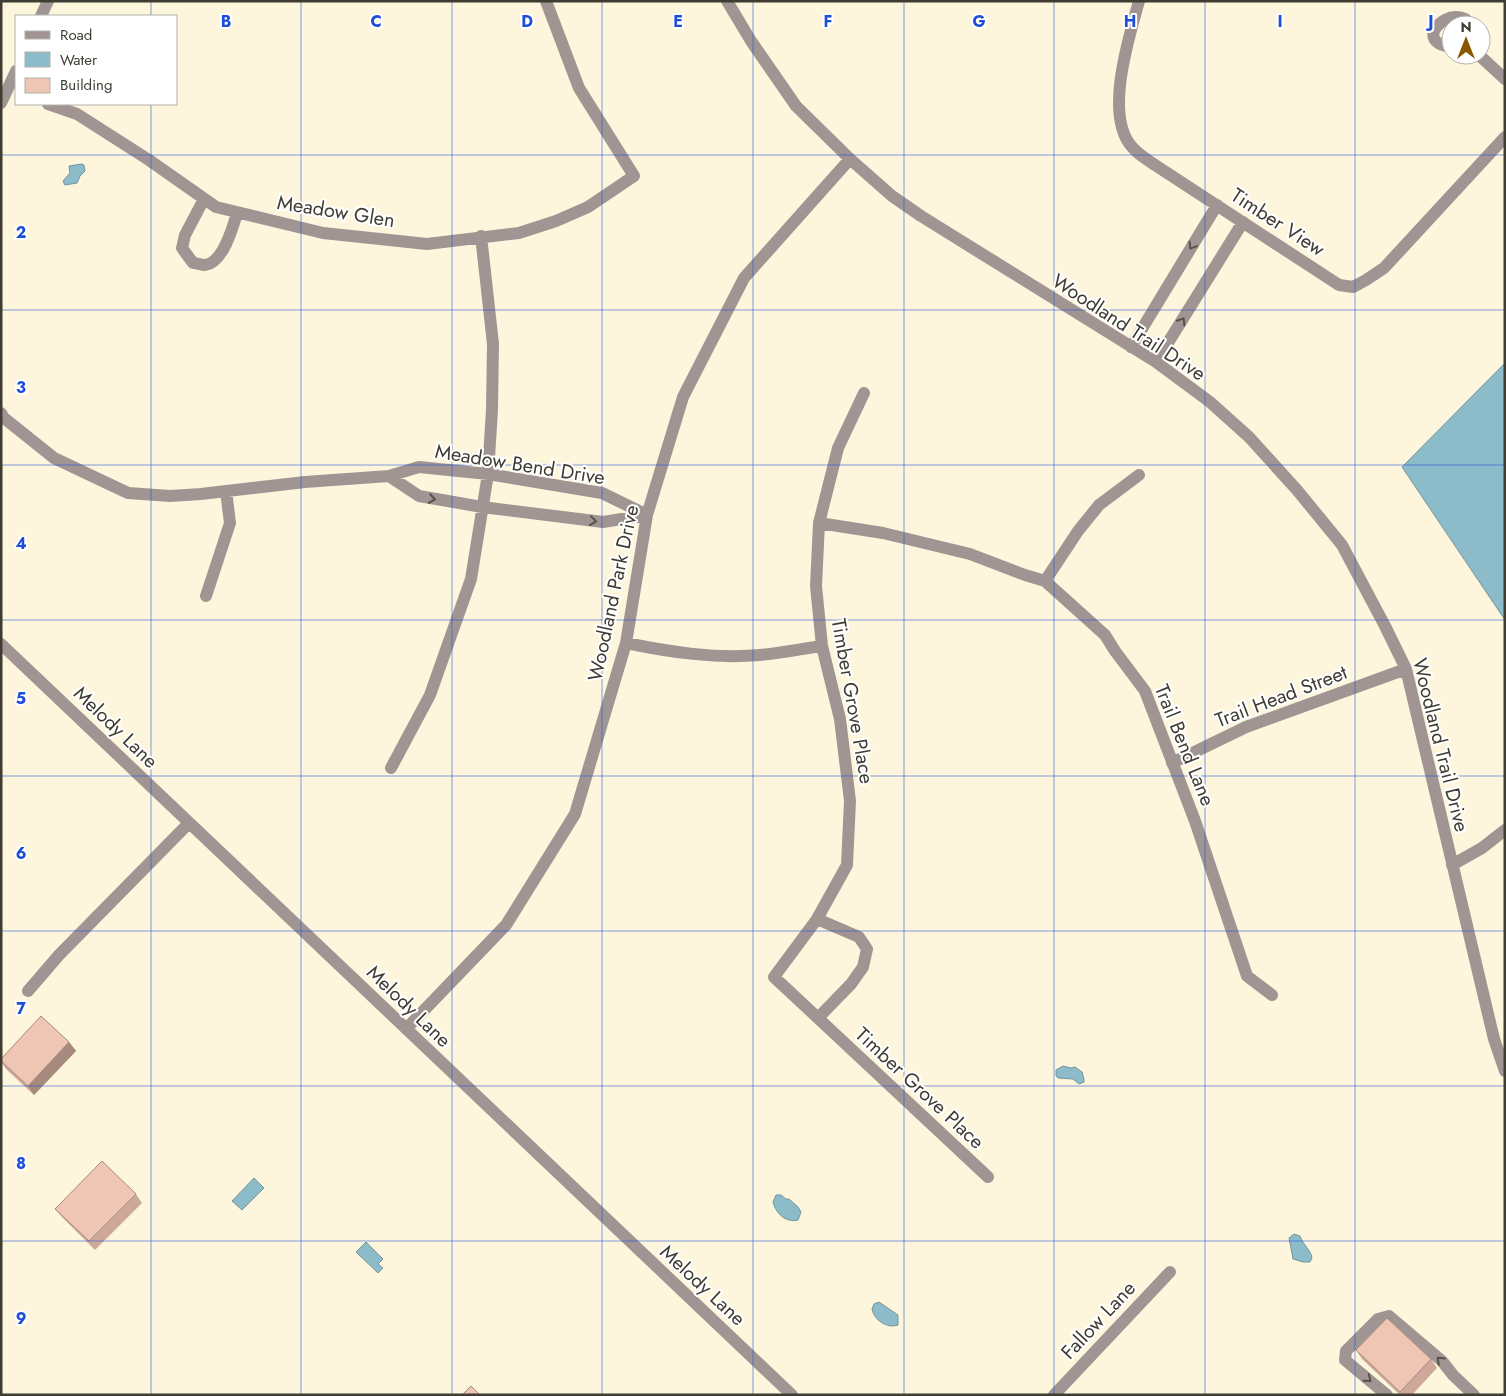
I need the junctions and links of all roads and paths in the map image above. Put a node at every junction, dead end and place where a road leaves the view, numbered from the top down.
1 (48, 1) edge
2 (546, 1) edge
3 (727, 1) edge
4 (1139, 1) edge
5 (41, 15) edge
6 (1464, 15) edge
7 (1441, 43) edge
8 (1490, 65) edge
9 (15, 76) edge
10 (1505, 79) edge
11 (12, 92) edge
12 (1, 103) edge
13 (51, 105) edge
14 (1505, 137) edge
15 (850, 159) junction
16 (204, 199) junction
17 (1217, 205) junction
18 (237, 212) junction
19 (1243, 222) junction
20 (481, 236) junction
21 (1131, 347) junction
22 (1156, 362) junction
23 (864, 393) dead end
24 (1, 413) edge
25 (488, 474) junction
26 (1139, 475) dead end
27 (389, 476) junction
28 (226, 491) junction
29 (482, 507) junction
30 (647, 515) junction
31 (819, 523) junction
32 (1045, 581) junction
33 (206, 596) dead end
34 (626, 643) junction
35 (1, 644) edge
36 (822, 646) junction
37 (1406, 669) junction
38 (1172, 763) junction
39 (392, 768) dead end
40 (189, 823) junction
41 (1505, 830) edge
42 (1452, 865) junction
43 (818, 920) junction
44 (28, 991) dead end
45 (1272, 995) dead end
46 (818, 1018) junction
47 (406, 1029) junction
48 (1505, 1071) edge
49 (988, 1177) dead end
50 (1170, 1272) dead end
51 (792, 1395) edge
52 (1054, 1395) edge
53 (1387, 1395) edge
54 (1474, 1395) edge

1 - 5 street
2 - 20 street, Meadow Glen
3 - 15 street, Woodland Trail Drive
4 - 17 street, Timber View
6 - 7 street
8 - 10 street
9 - 11 street
11 - 12 street
13 - 16 street, Meadow Glen
14 - 19 street, Timber View
15 - 21 street, Woodland Trail Drive
15 - 30 street, Woodland Park Drive
16 - 18 street, Meadow Glen
16 - 18 street
17 - 19 street, Timber View
17 -> 21 street
18 - 20 street, Meadow Glen
22 -> 19 street
20 - 25 street
21 - 22 street, Woodland Trail Drive
22 - 37 street, Woodland Trail Drive
23 - 31 street, Timber Grove Place
24 - 28 street, Meadow Bend Drive
25 - 27 street, Meadow Bend Drive
25 - 29 street
25 - 30 street, Meadow Bend Drive
26 - 32 street
27 - 28 street, Meadow Bend Drive
27 -> 29 street
28 - 33 street
29 -> 30 street
29 - 39 street
30 - 34 street, Woodland Park Drive
31 - 32 street, Trail Bend Lane
31 - 36 street, Timber Grove Place
32 - 38 street, Trail Bend Lane
34 - 36 street
34 - 47 street, Woodland Park Drive
35 - 40 street, Melody Lane
36 - 43 street, Timber Grove Place
37 - 38 street, Trail Head Street
37 - 42 street, Woodland Trail Drive
38 - 45 street, Trail Bend Lane
40 - 44 street
40 - 47 street, Melody Lane
41 - 42 street
42 - 48 street, Woodland Trail Drive
43 - 46 street, Timber Grove Place
43 - 46 street
46 - 49 street, Timber Grove Place
47 - 51 street, Melody Lane
50 - 52 street, Fallow Lane
54 -> 53 street

